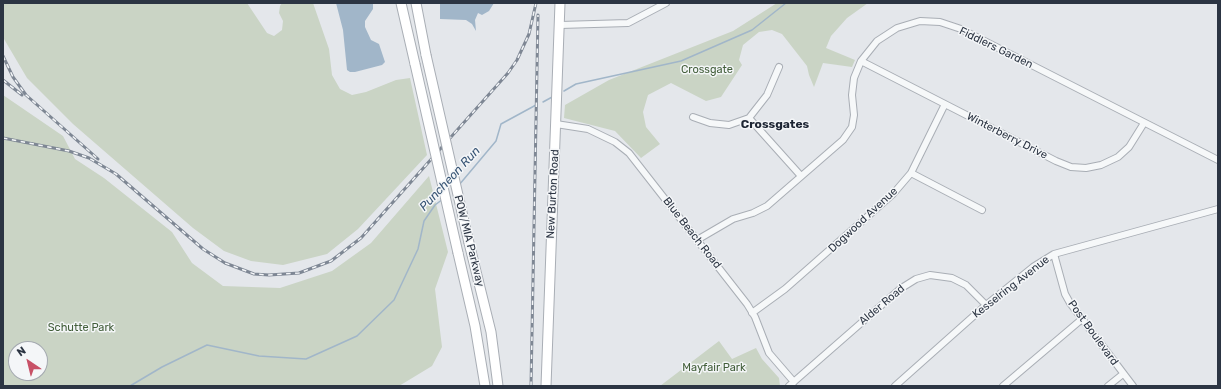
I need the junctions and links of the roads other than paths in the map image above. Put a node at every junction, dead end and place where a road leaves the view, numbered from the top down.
1 (401, 3) edge
2 (416, 3) edge
3 (560, 3) edge
4 (666, 3) edge
5 (560, 25) junction
6 (861, 61) junction
7 (779, 67) dead end
8 (945, 104) junction
9 (693, 116) dead end
10 (749, 118) junction
11 (1144, 123) junction
12 (556, 124) junction
13 (1218, 160) edge
14 (911, 173) junction
15 (801, 176) junction
16 (1218, 209) edge
17 (982, 210) dead end
18 (697, 240) junction
19 (1054, 254) junction
20 (986, 305) junction
21 (752, 313) junction
22 (1082, 319) junction
23 (1122, 374) junction
24 (791, 384) edge
25 (484, 386) edge
26 (498, 386) edge
27 (546, 386) edge
28 (895, 386) edge
29 (1003, 386) edge
30 (1108, 386) edge
31 (1133, 386) edge

1 - 25 main road, POW/MIA Parkway, bridge
2 - 26 main road, POW/MIA Parkway, bridge
3 - 5 main road, New Burton Road
4 - 5 street
5 - 12 main road, New Burton Road
6 - 8 street, Winterberry Drive
6 - 11 street, Fiddlers Garden
6 - 15 street, Fiddlers Garden
7 - 10 street
8 - 11 street, Winterberry Drive
8 - 14 street, Dogwood Avenue
9 - 10 street
10 - 15 street
11 - 13 street, Fiddlers Garden
12 - 18 street, Blue Beach Road
12 - 27 main road, New Burton Road
14 - 17 street
14 - 21 street, Dogwood Avenue
15 - 18 street, Fiddlers Garden
16 - 19 street, Kesselring Avenue
18 - 21 street, Blue Beach Road
19 - 20 street, Kesselring Avenue
19 - 22 street, Post Boulevard
20 - 24 street, Alder Road
20 - 28 street, Kesselring Avenue
21 - 24 street, Blue Beach Road
22 - 23 street, Post Boulevard
22 - 29 street
23 - 30 street
23 - 31 street, Post Boulevard

